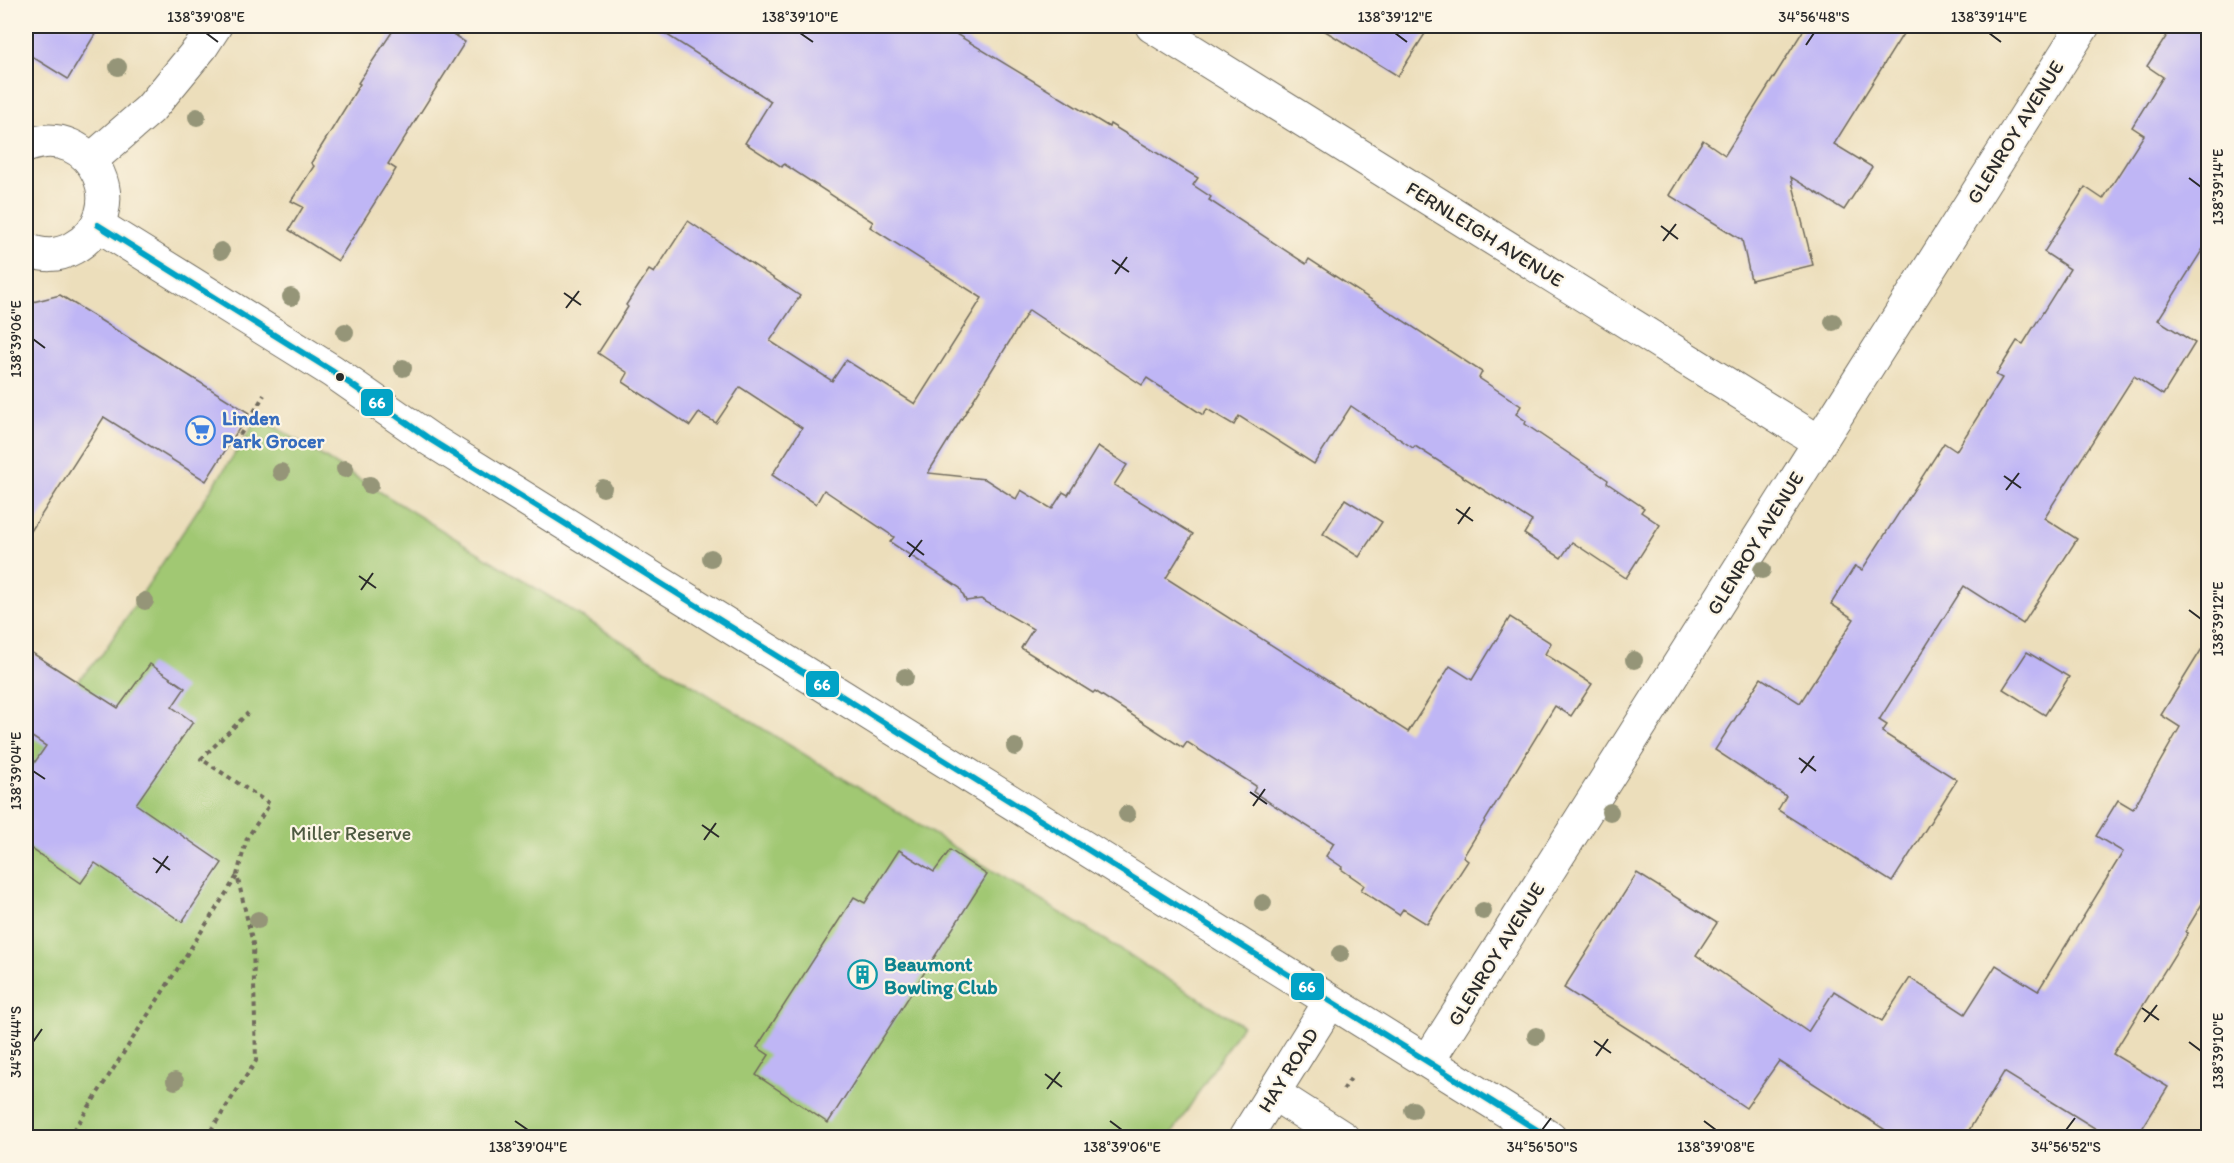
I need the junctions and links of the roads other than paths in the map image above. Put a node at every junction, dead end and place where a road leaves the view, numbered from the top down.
1 (214, 26) edge
2 (1152, 26) edge
3 (2083, 26) edge
4 (26, 146) edge
5 (91, 160) junction
6 (98, 225) junction
7 (26, 250) edge
8 (1818, 441) junction
9 (1330, 1002) junction
10 (1428, 1061) junction
11 (1273, 1093) junction
12 (1245, 1137) edge
13 (1343, 1137) edge
14 (1550, 1137) edge

1 - 5 street
2 - 8 street, FERNLEIGH AVENUE
3 - 8 street, GLENROY AVENUE
4 - 5 street
5 - 6 street
6 - 7 street
6 - 9 street
8 - 10 street, GLENROY AVENUE
9 - 10 street
9 - 11 street, HAY ROAD
10 - 14 street
11 - 12 street, HAY ROAD
11 - 13 street

